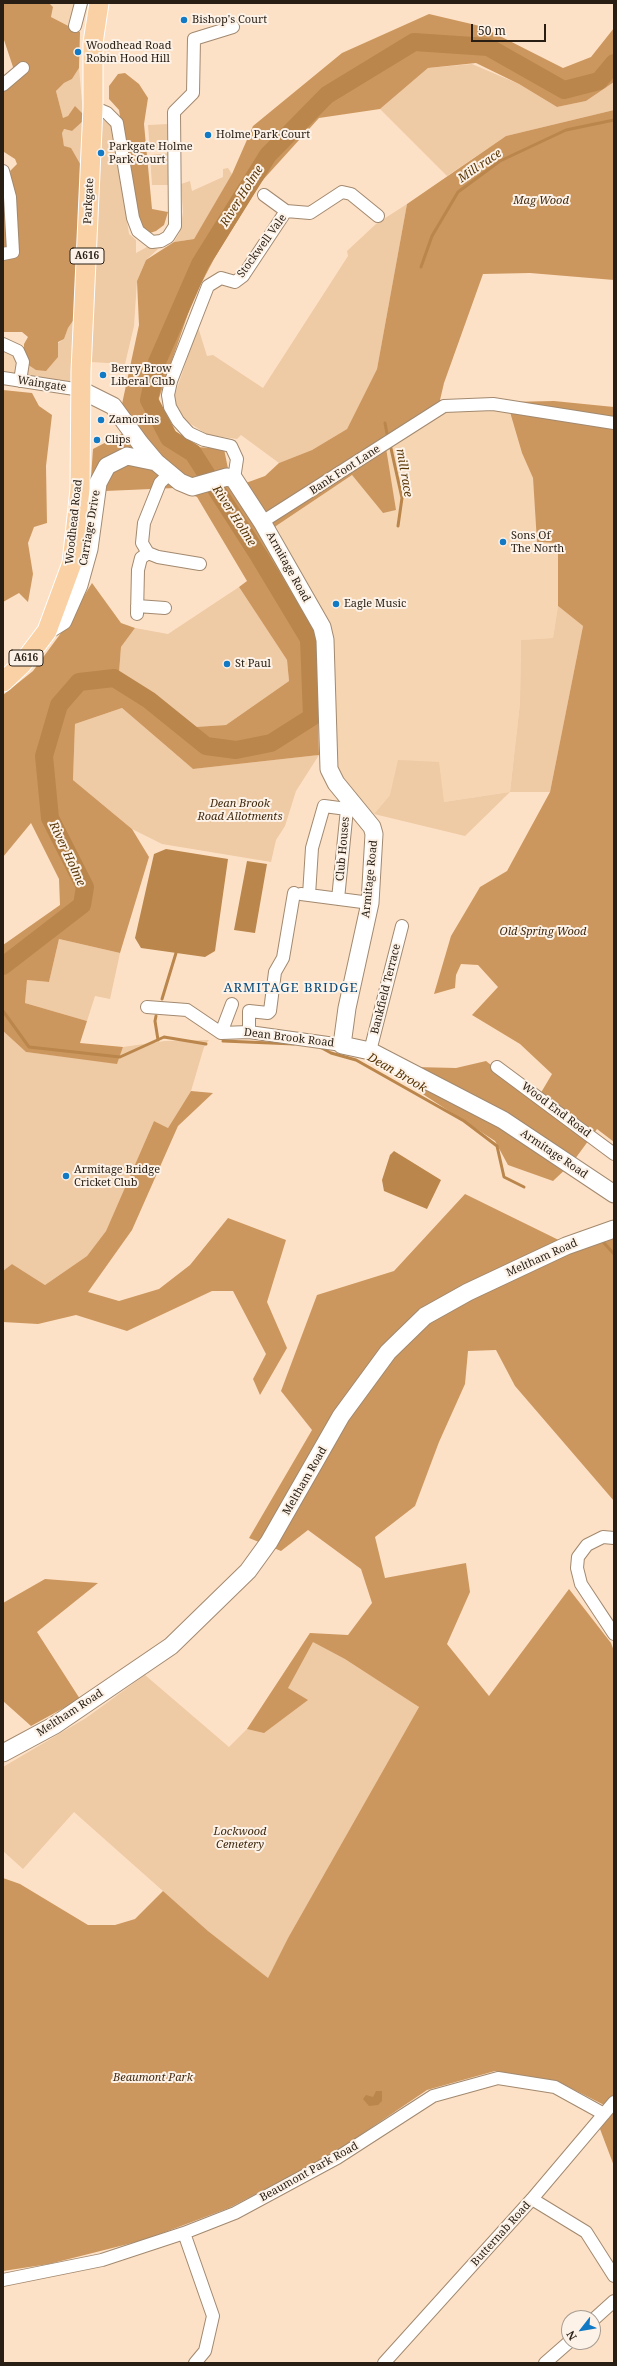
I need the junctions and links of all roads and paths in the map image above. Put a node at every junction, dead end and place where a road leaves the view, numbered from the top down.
1 (81, 3) edge
2 (98, 7) edge
3 (75, 26) dead end
4 (233, 27) dead end
5 (23, 68) dead end
6 (3, 85) edge
7 (94, 107) junction
8 (3, 171) edge
9 (264, 195) dead end
10 (286, 211) junction
11 (378, 216) dead end
12 (3, 254) edge
13 (3, 344) edge
14 (3, 378) edge
15 (20, 381) junction
16 (81, 390) junction
17 (614, 423) edge
18 (156, 462) junction
19 (170, 473) junction
20 (228, 478) junction
21 (262, 522) junction
22 (148, 552) junction
23 (200, 564) dead end
24 (165, 608) dead end
25 (47, 631) junction
26 (3, 682) edge
27 (351, 806) junction
28 (309, 895) junction
29 (338, 899) junction
30 (370, 903) junction
31 (402, 926) dead end
32 (232, 1004) dead end
33 (147, 1006) dead end
34 (249, 1032) junction
35 (221, 1033) junction
36 (342, 1045) junction
37 (370, 1051) junction
38 (497, 1067) dead end
39 (614, 1154) edge
40 (614, 1194) edge
41 (614, 1229) edge
42 (614, 1538) edge
43 (614, 1634) edge
44 (3, 1753) edge
45 (614, 2102) edge
46 (604, 2114) junction
47 (532, 2199) junction
48 (184, 2234) junction
49 (614, 2276) edge
50 (3, 2280) edge
51 (614, 2301) edge
52 (601, 2313) edge
53 (561, 2349) edge
54 (195, 2363) edge
55 (384, 2363) edge
56 (545, 2363) edge

1 - 3 street
2 - 7 main road, Parkgate / A616
4 - 7 street
5 - 6 street
7 - 16 main road, Parkgate / A616
8 - 12 street
9 - 10 street
10 - 11 street, Stockwell Vale
10 - 20 street, Stockwell Vale
13 - 15 street
14 - 15 street, Waingate
15 - 16 street, Waingate
16 - 18 main road
16 - 25 main road, Woodhead Road / A616
17 - 21 street, Bank Foot Lane
18 - 19 main road
18 - 25 main road, Carriage Drive
19 - 20 main road
19 - 22 street
20 - 21 main road, Armitage Road
21 - 27 main road, Armitage Road
22 - 23 street
22 - 24 street
25 - 26 main road, Woodhead Road / A616
27 - 28 street
27 - 29 street, Club Houses
27 - 30 main road, Armitage Road
28 - 29 street
28 - 34 street
29 - 30 street
30 - 36 main road, Armitage Road
31 - 37 street, Bankfield Terrace
32 - 35 street
33 - 35 street
34 - 35 street, Dean Brook Road
34 - 36 street, Dean Brook Road
36 - 37 main road, Armitage Road
37 - 40 main road, Armitage Road
38 - 39 street, Wood End Road
41 - 44 main road, Meltham Road
42 - 43 street
45 - 46 street, Butternab Road
46 - 47 street, Butternab Road
46 - 48 street, Beaumont Park Road
47 - 49 street
47 - 55 street, Butternab Road
48 - 50 street, Beaumont Park Road
48 - 54 street
51 - 52 street
53 - 56 street

